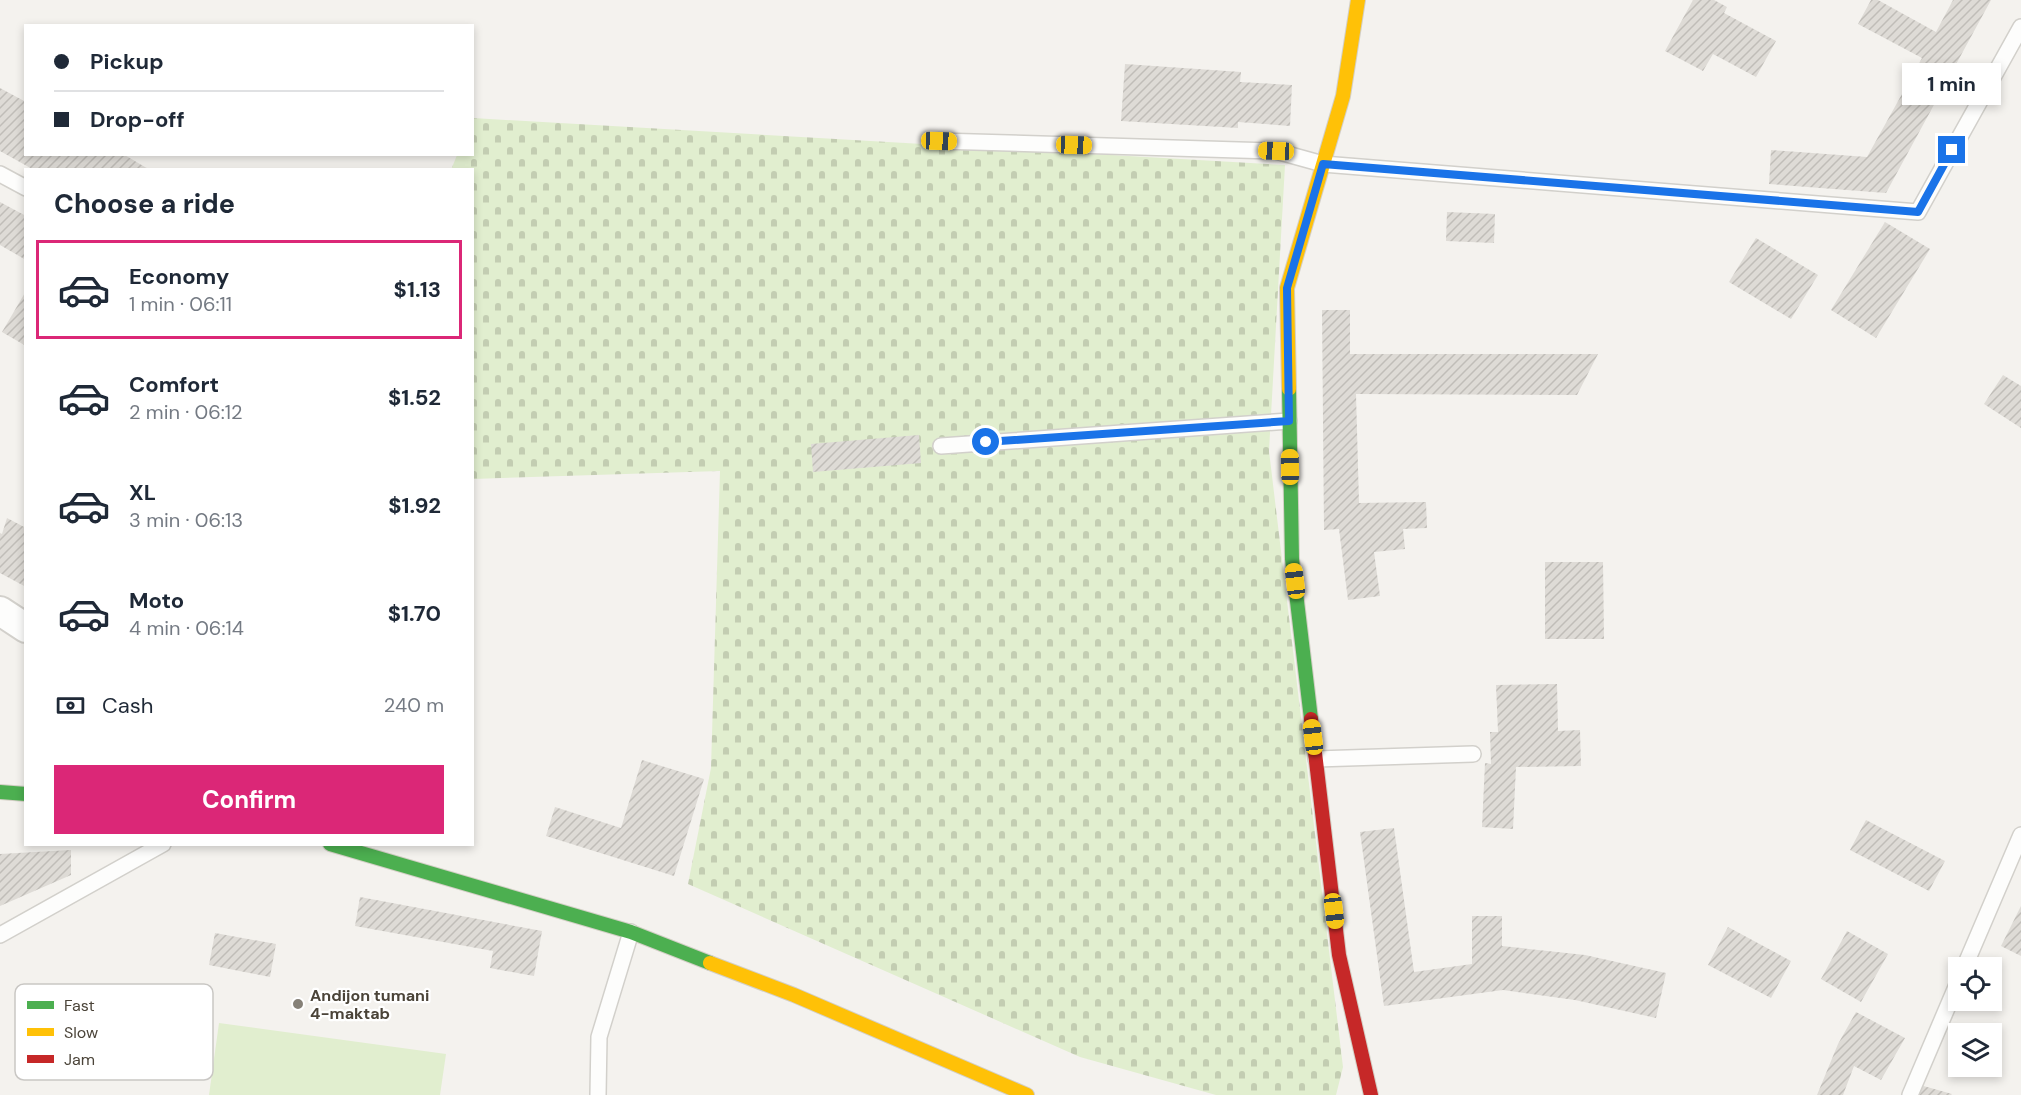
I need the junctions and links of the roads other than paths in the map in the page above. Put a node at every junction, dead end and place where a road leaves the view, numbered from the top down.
1 (1358, 0) edge
2 (2021, 27) edge
3 (939, 141) dead end
4 (1323, 164) junction
5 (0, 174) edge
6 (24, 187) edge
7 (1289, 421) junction
8 (941, 446) dead end
9 (0, 611) edge
10 (24, 627) edge
11 (1473, 754) dead end
12 (1316, 759) junction
13 (0, 792) edge
14 (24, 794) edge
15 (2021, 835) edge
16 (159, 846) edge
17 (337, 846) edge
18 (631, 932) junction
19 (0, 935) edge
20 (1969, 957) edge
21 (1948, 1006) edge
22 (598, 1095) edge
23 (1027, 1095) edge
24 (1371, 1095) edge
25 (1910, 1095) edge

1 - 4 street
2 - 4 lane
3 - 4 lane
4 - 7 street
5 - 6 lane
7 - 8 lane
7 - 12 street
9 - 10 street
11 - 12 lane
12 - 24 street
13 - 14 street
15 - 20 lane
16 - 19 lane
17 - 18 street
18 - 22 lane
18 - 23 street
21 - 25 lane

